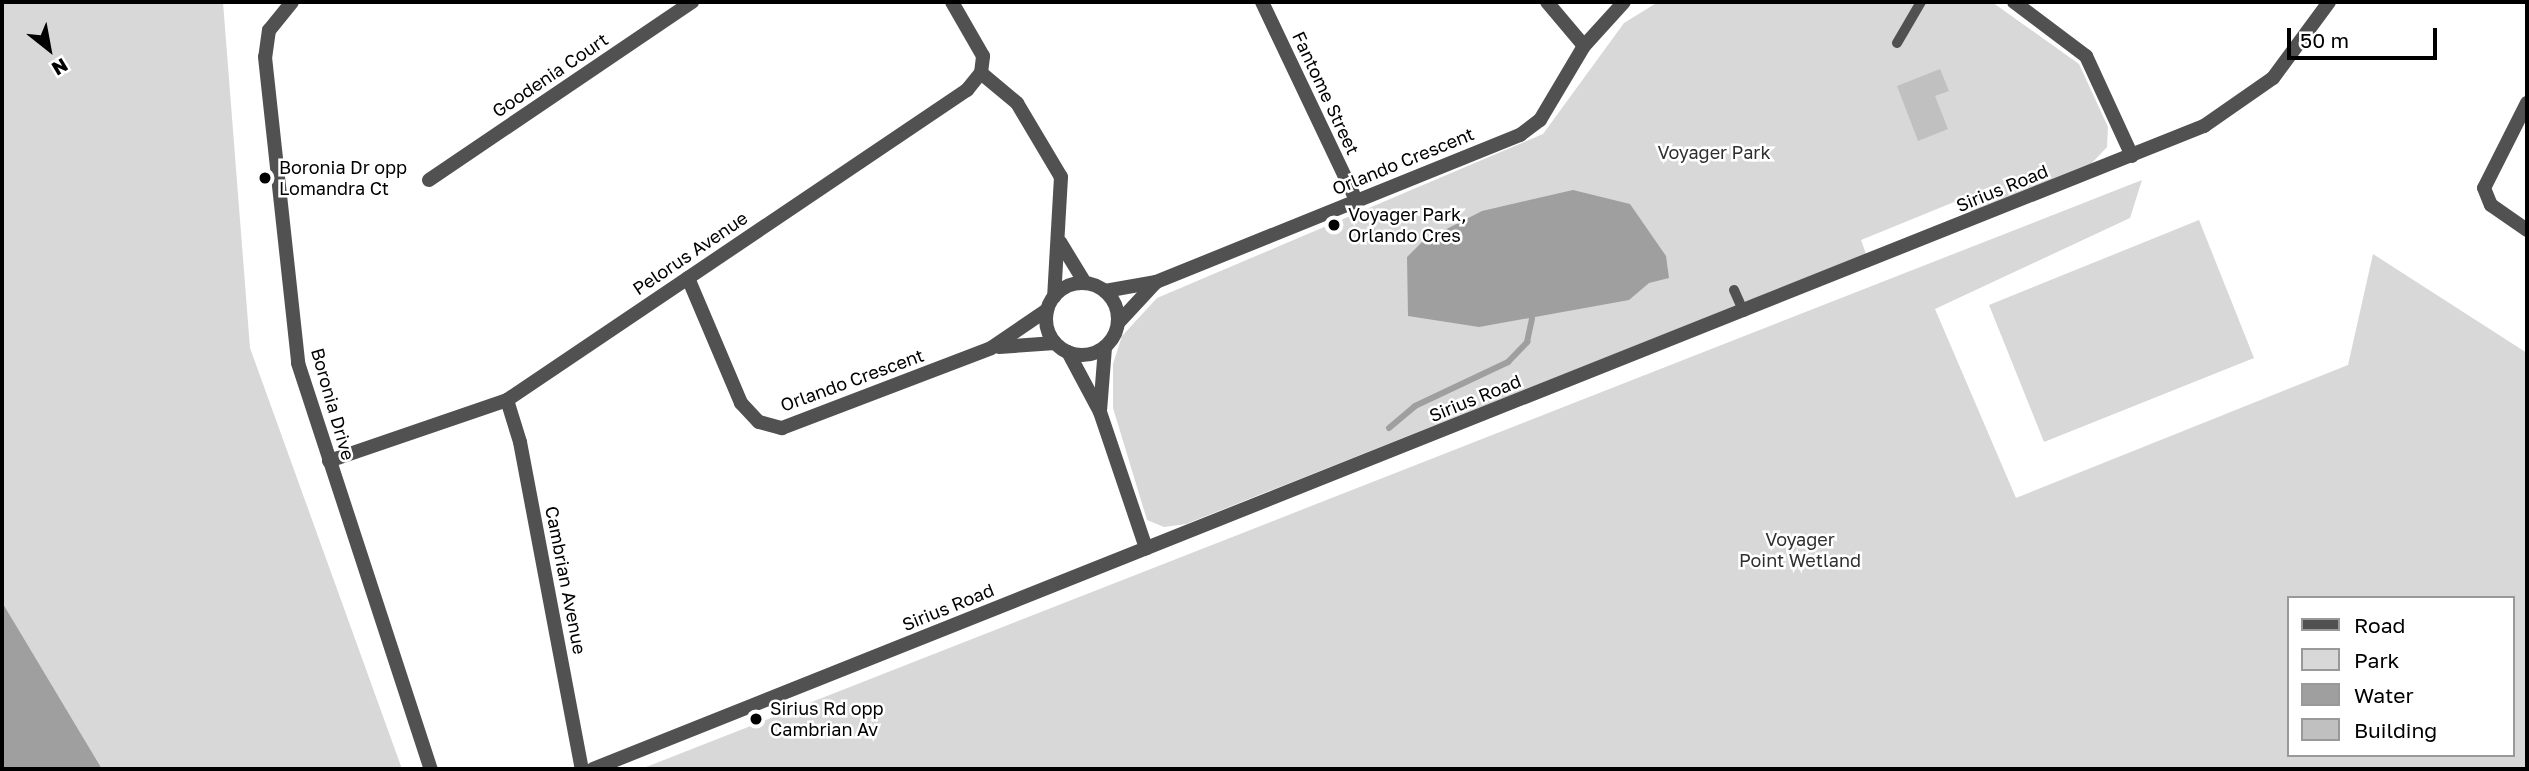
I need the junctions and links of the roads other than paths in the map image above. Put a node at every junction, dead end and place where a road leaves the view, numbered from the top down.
1 (692, 2) edge
2 (952, 2) edge
3 (1262, 2) edge
4 (1547, 2) edge
5 (1638, 2) edge
6 (1921, 2) edge
7 (2014, 2) edge
8 (2329, 2) edge
9 (287, 3) edge
10 (1619, 7) edge
11 (1897, 43) dead end
12 (1584, 46) junction
13 (981, 73) junction
14 (2527, 103) edge
15 (2132, 156) junction
16 (429, 180) dead end
17 (1356, 200) junction
18 (2527, 229) edge
19 (1060, 242) junction
20 (688, 278) junction
21 (1156, 282) junction
22 (1085, 283) junction
23 (1734, 290) dead end
24 (1105, 291) junction
25 (1050, 304) junction
26 (1744, 312) junction
27 (1118, 323) junction
28 (1055, 343) junction
29 (991, 348) junction
30 (1105, 348) junction
31 (1069, 352) junction
32 (507, 400) junction
33 (1100, 412) junction
34 (329, 461) junction
35 (1146, 548) junction
36 (431, 769) edge
37 (582, 769) edge
38 (593, 769) edge

1 - 16 street, Goodenia Court
2 - 13 street
3 - 17 street, Fantome Street
4 - 12 street
5 - 10 street, Orlando Crescent
6 - 11 lane
7 - 15 street
8 - 15 street, Sirius Road
9 - 34 street, Boronia Drive
10 - 12 street, Orlando Crescent
12 - 17 street, Orlando Crescent
13 - 19 street
13 - 20 street, Pelorus Avenue
14 - 18 street
15 - 26 street, Sirius Road
17 - 21 street, Orlando Crescent
19 - 22 street
19 - 25 street
20 - 29 street, Orlando Crescent
20 - 32 street, Pelorus Avenue
21 - 24 street, Orlando Crescent
21 - 27 street, Orlando Crescent
22 - 24 street
22 - 25 street
23 - 26 lane
24 - 27 street
25 - 28 street
25 - 29 street, Orlando Crescent
26 - 35 street, Sirius Road
27 - 30 street
28 - 29 street, Orlando Crescent
28 - 31 street
30 - 31 street
30 - 33 street
31 - 33 street
32 - 34 street, Pelorus Avenue
32 - 37 street, Cambrian Avenue
33 - 35 street
34 - 36 street, Boronia Drive
35 - 38 street, Sirius Road

